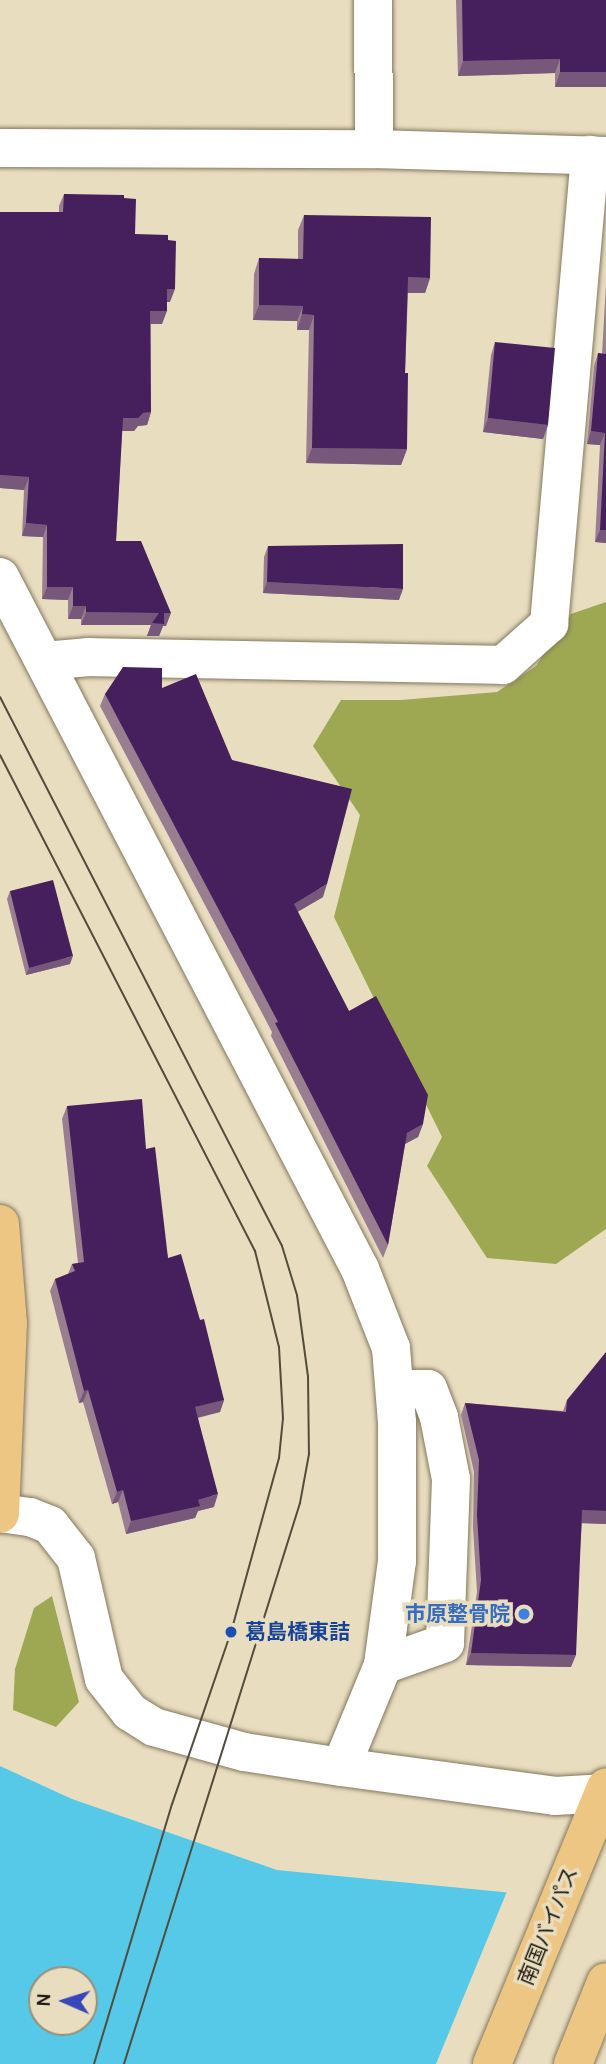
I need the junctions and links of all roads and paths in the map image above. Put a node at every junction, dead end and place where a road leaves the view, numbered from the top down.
1 (373, 0) edge
2 (0, 148) edge
3 (374, 149) junction
4 (598, 156) edge
5 (0, 578) edge
6 (45, 662) junction
7 (0, 1224) edge
8 (396, 1389) junction
9 (0, 1514) edge
10 (383, 1665) junction
11 (341, 1767) junction
12 (605, 1791) edge
13 (606, 1982) edge
14 (492, 2064) edge
15 (573, 2064) edge

1 - 3 street
2 - 3 street
3 - 4 street
4 - 6 street
5 - 6 street
6 - 8 street
7 - 9 highway
8 - 10 street
8 - 10 street
9 - 11 street
10 - 11 street
11 - 12 street
12 - 14 highway, 南国バイパス
13 - 15 highway

